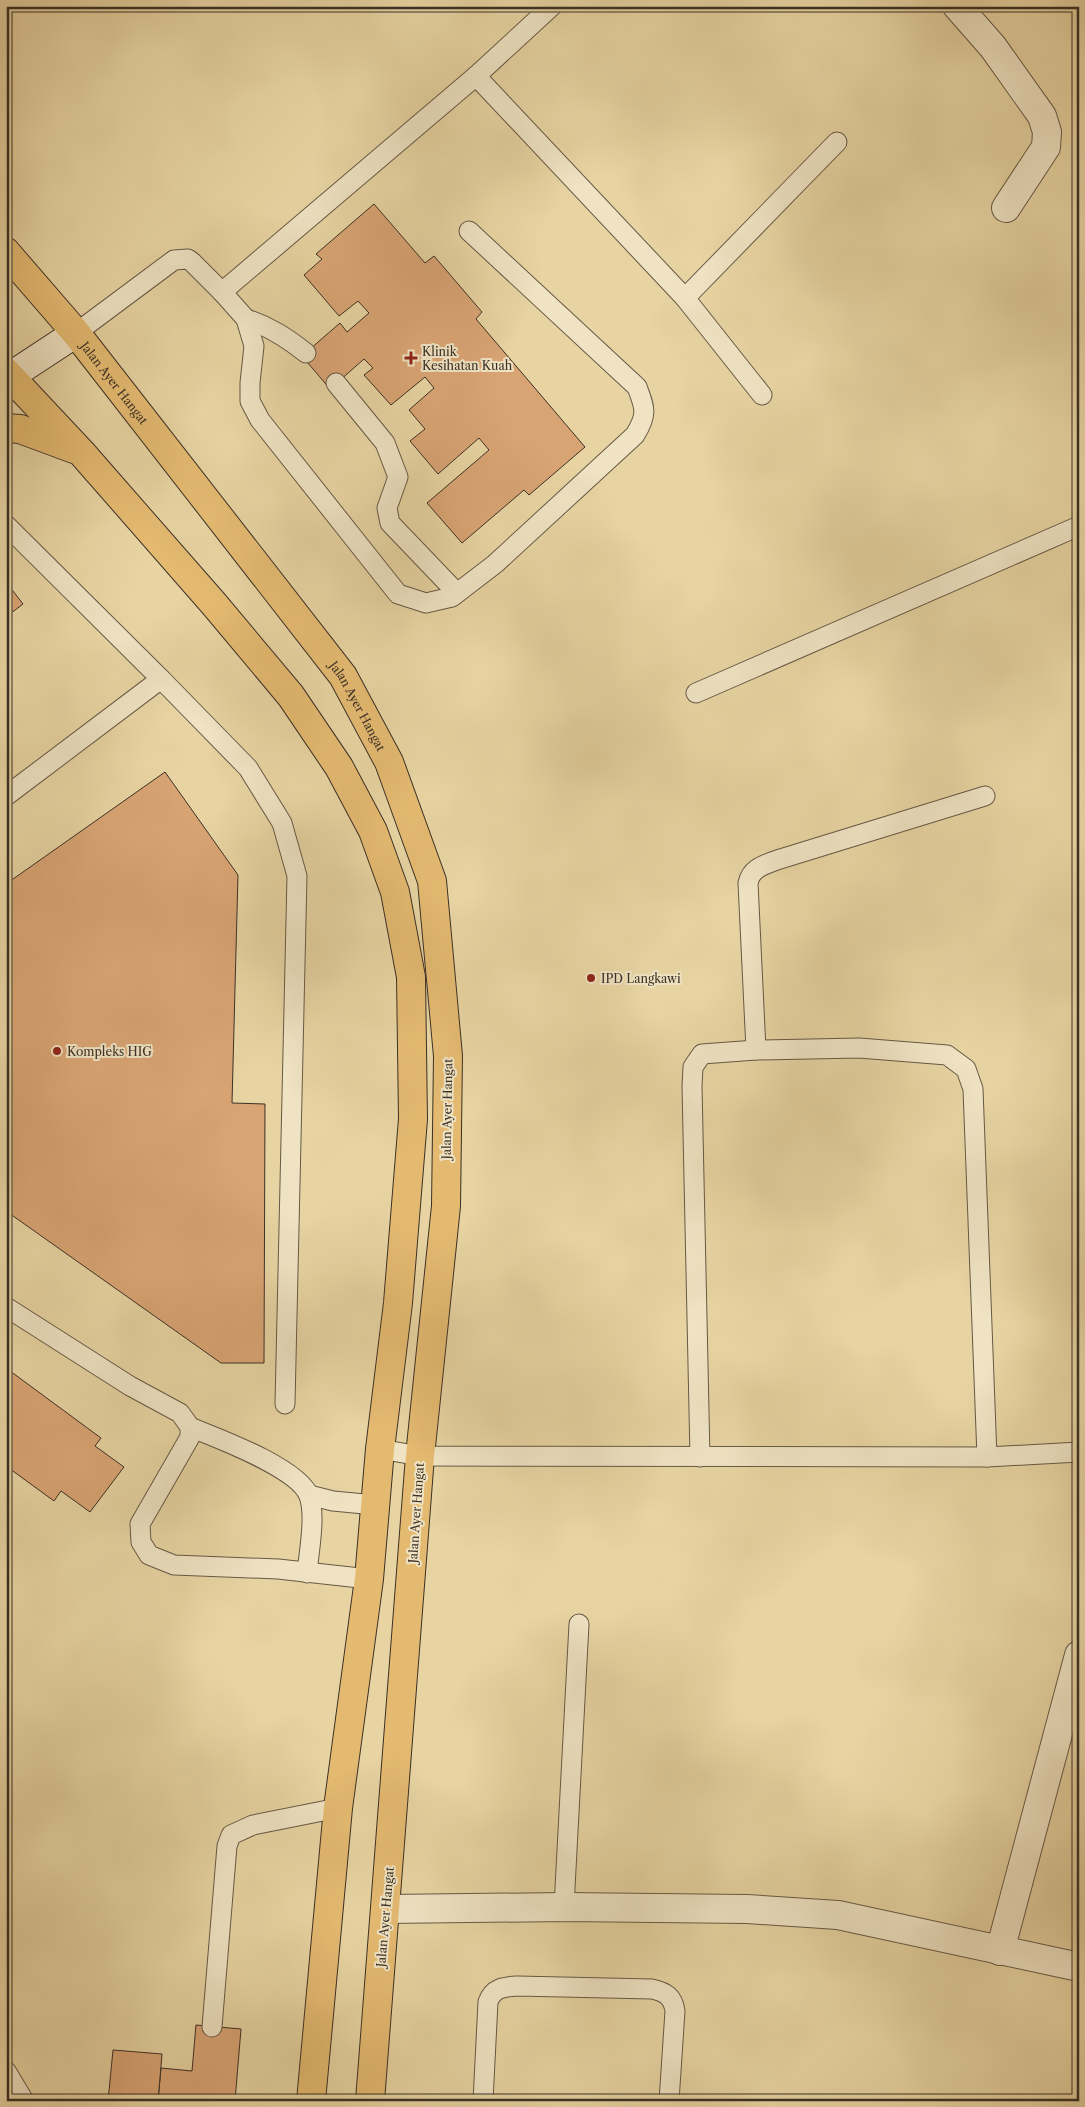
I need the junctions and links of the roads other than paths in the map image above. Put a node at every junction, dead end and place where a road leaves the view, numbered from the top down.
1 (552, 6) edge
2 (957, 6) edge
3 (476, 76) junction
4 (837, 142) dead end
5 (1006, 208) dead end
6 (470, 232) dead end
7 (6, 252) edge
8 (222, 292) junction
9 (685, 298) junction
10 (246, 319) junction
11 (76, 333) junction
12 (306, 353) dead end
13 (8, 376) edge
14 (336, 383) dead end
15 (762, 395) dead end
16 (6, 428) edge
17 (80, 452) junction
18 (6, 525) edge
19 (1079, 526) edge
20 (457, 593) junction
21 (161, 679) junction
22 (696, 693) dead end
23 (6, 796) edge
24 (985, 796) dead end
25 (756, 1050) junction
26 (6, 1307) edge
27 (285, 1404) dead end
28 (190, 1427) junction
29 (380, 1450) junction
30 (1079, 1452) edge
31 (420, 1456) junction
32 (700, 1457) junction
33 (988, 1457) junction
34 (309, 1495) junction
35 (375, 1505) junction
36 (306, 1573) junction
37 (368, 1579) junction
38 (579, 1624) dead end
39 (1079, 1655) edge
40 (338, 1808) junction
41 (564, 1907) junction
42 (386, 1909) junction
43 (1000, 1951) junction
44 (1079, 1967) edge
45 (212, 2026) dead end
46 (6, 2070) edge
47 (24, 2101) edge
48 (311, 2101) edge
49 (370, 2101) edge
50 (482, 2101) edge
51 (669, 2101) edge

1 - 3 lane
2 - 5 street
3 - 8 lane
3 - 9 lane
4 - 9 lane
6 - 20 lane
7 - 11 main road, Jalan Ayer Hangat
8 - 10 lane
8 - 11 lane
9 - 15 lane
10 - 12 lane
10 - 20 lane
11 - 13 street
11 - 31 main road, Jalan Ayer Hangat
13 - 17 main road
14 - 20 lane
16 - 17 main road
17 - 29 main road
18 - 21 lane
19 - 22 lane
21 - 23 lane
21 - 27 lane
24 - 25 lane
25 - 32 lane
25 - 33 lane
26 - 28 lane
28 - 34 lane
28 - 36 lane
29 - 31 lane
29 - 35 main road
30 - 33 lane
31 - 32 lane
31 - 42 main road, Jalan Ayer Hangat
32 - 33 lane
34 - 35 lane
34 - 36 lane
35 - 37 main road
36 - 37 lane
37 - 40 main road
38 - 41 lane
39 - 43 street
40 - 45 lane
40 - 48 main road
41 - 42 street
41 - 43 street
42 - 49 main road, Jalan Ayer Hangat
43 - 44 street
46 - 47 lane
50 - 51 lane

